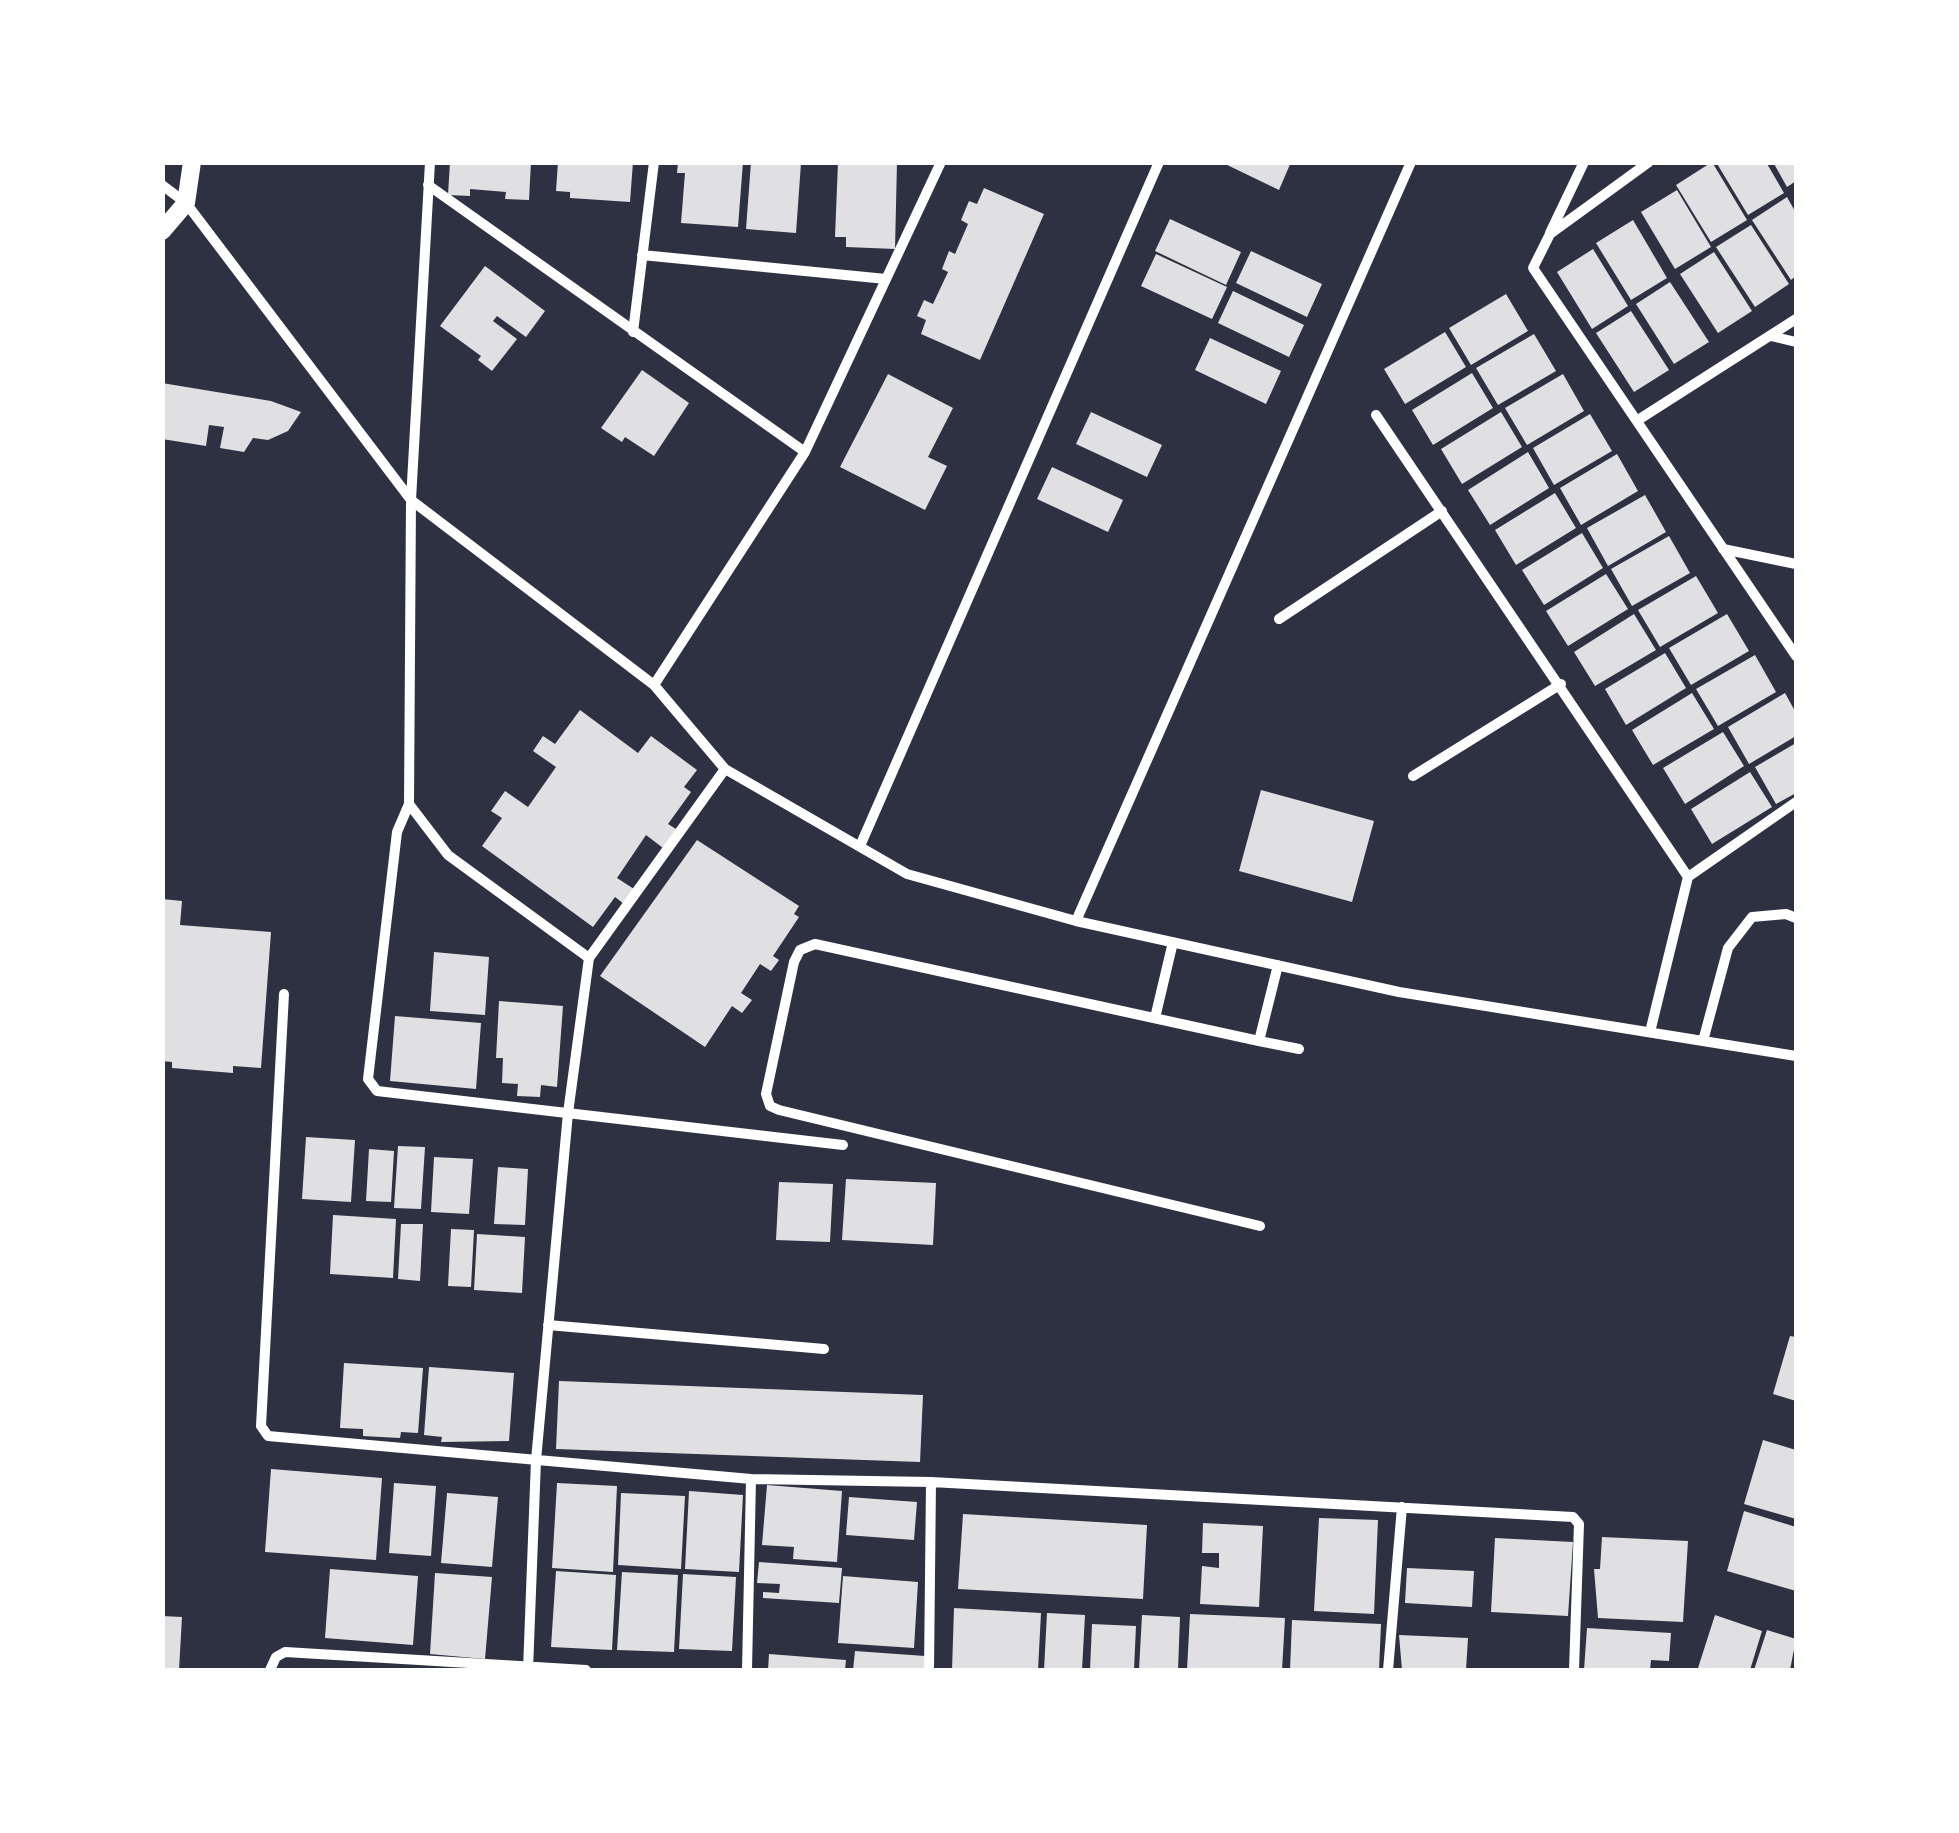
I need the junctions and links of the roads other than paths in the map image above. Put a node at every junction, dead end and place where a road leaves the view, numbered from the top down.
1 (192, 162) edge
2 (430, 162) edge
3 (654, 162) edge
4 (940, 162) edge
5 (1159, 162) edge
6 (1411, 162) edge
7 (1584, 162) edge
8 (1648, 162) edge
9 (162, 185) edge
10 (428, 185) junction
11 (186, 203) junction
12 (162, 231) edge
13 (1550, 234) junction
14 (642, 255) junction
15 (886, 279) junction
16 (1796, 319) edge
17 (632, 332) junction
18 (1770, 336) junction
19 (1796, 342) edge
20 (1376, 414) dead end
21 (1638, 420) junction
22 (805, 452) junction
23 (412, 500) junction
24 (1442, 511) junction
25 (1722, 549) junction
26 (1796, 564) edge
27 (1279, 619) dead end
28 (1796, 656) edge
29 (1561, 684) junction
30 (654, 685) junction
31 (725, 769) junction
32 (1413, 776) dead end
33 (1796, 802) edge
34 (409, 804) junction
35 (860, 846) junction
36 (1688, 877) junction
37 (1796, 918) edge
38 (1076, 921) junction
39 (1173, 942) junction
40 (589, 958) junction
41 (1278, 965) junction
42 (284, 994) dead end
43 (1155, 1018) junction
44 (1650, 1032) junction
45 (1260, 1041) junction
46 (1703, 1041) junction
47 (1300, 1049) dead end
48 (1796, 1056) edge
49 (568, 1114) junction
50 (843, 1145) dead end
51 (1260, 1226) dead end
52 (548, 1325) junction
53 (824, 1349) dead end
54 (536, 1460) junction
55 (751, 1479) junction
56 (931, 1482) junction
57 (1402, 1507) junction
58 (528, 1668) edge
59 (270, 1670) edge
60 (586, 1670) edge
61 (747, 1670) edge
62 (929, 1670) edge
63 (1388, 1670) edge
64 (1574, 1670) edge

1 - 11 street
2 - 10 street
3 - 14 street
4 - 15 street
5 - 35 street
6 - 38 street
7 - 13 street
8 - 13 street
9 - 11 street
10 - 17 street
10 - 23 street
11 - 12 street
11 - 23 street
13 - 21 street
14 - 15 street
14 - 17 street
15 - 22 street
16 - 18 street
17 - 22 street
18 - 19 street
18 - 21 street
20 - 24 street
21 - 25 street
22 - 30 street
23 - 30 street
23 - 34 street
24 - 27 street
24 - 29 street
25 - 26 street
25 - 28 street
29 - 32 street
29 - 36 street
30 - 31 street
31 - 35 street
31 - 40 street
33 - 36 street
34 - 40 street
34 - 49 street
35 - 38 street
36 - 44 street
37 - 46 street
38 - 39 street
39 - 41 street
39 - 43 street
40 - 49 street
41 - 44 street
41 - 45 street
42 - 54 street
43 - 45 street
43 - 51 street
44 - 46 street
45 - 47 street
46 - 48 street
49 - 50 street
49 - 52 street
52 - 53 street
52 - 54 street
54 - 55 street
54 - 58 street
55 - 56 street
55 - 61 street
56 - 57 street
56 - 62 street
57 - 63 street
57 - 64 street
58 - 59 street
58 - 60 street

